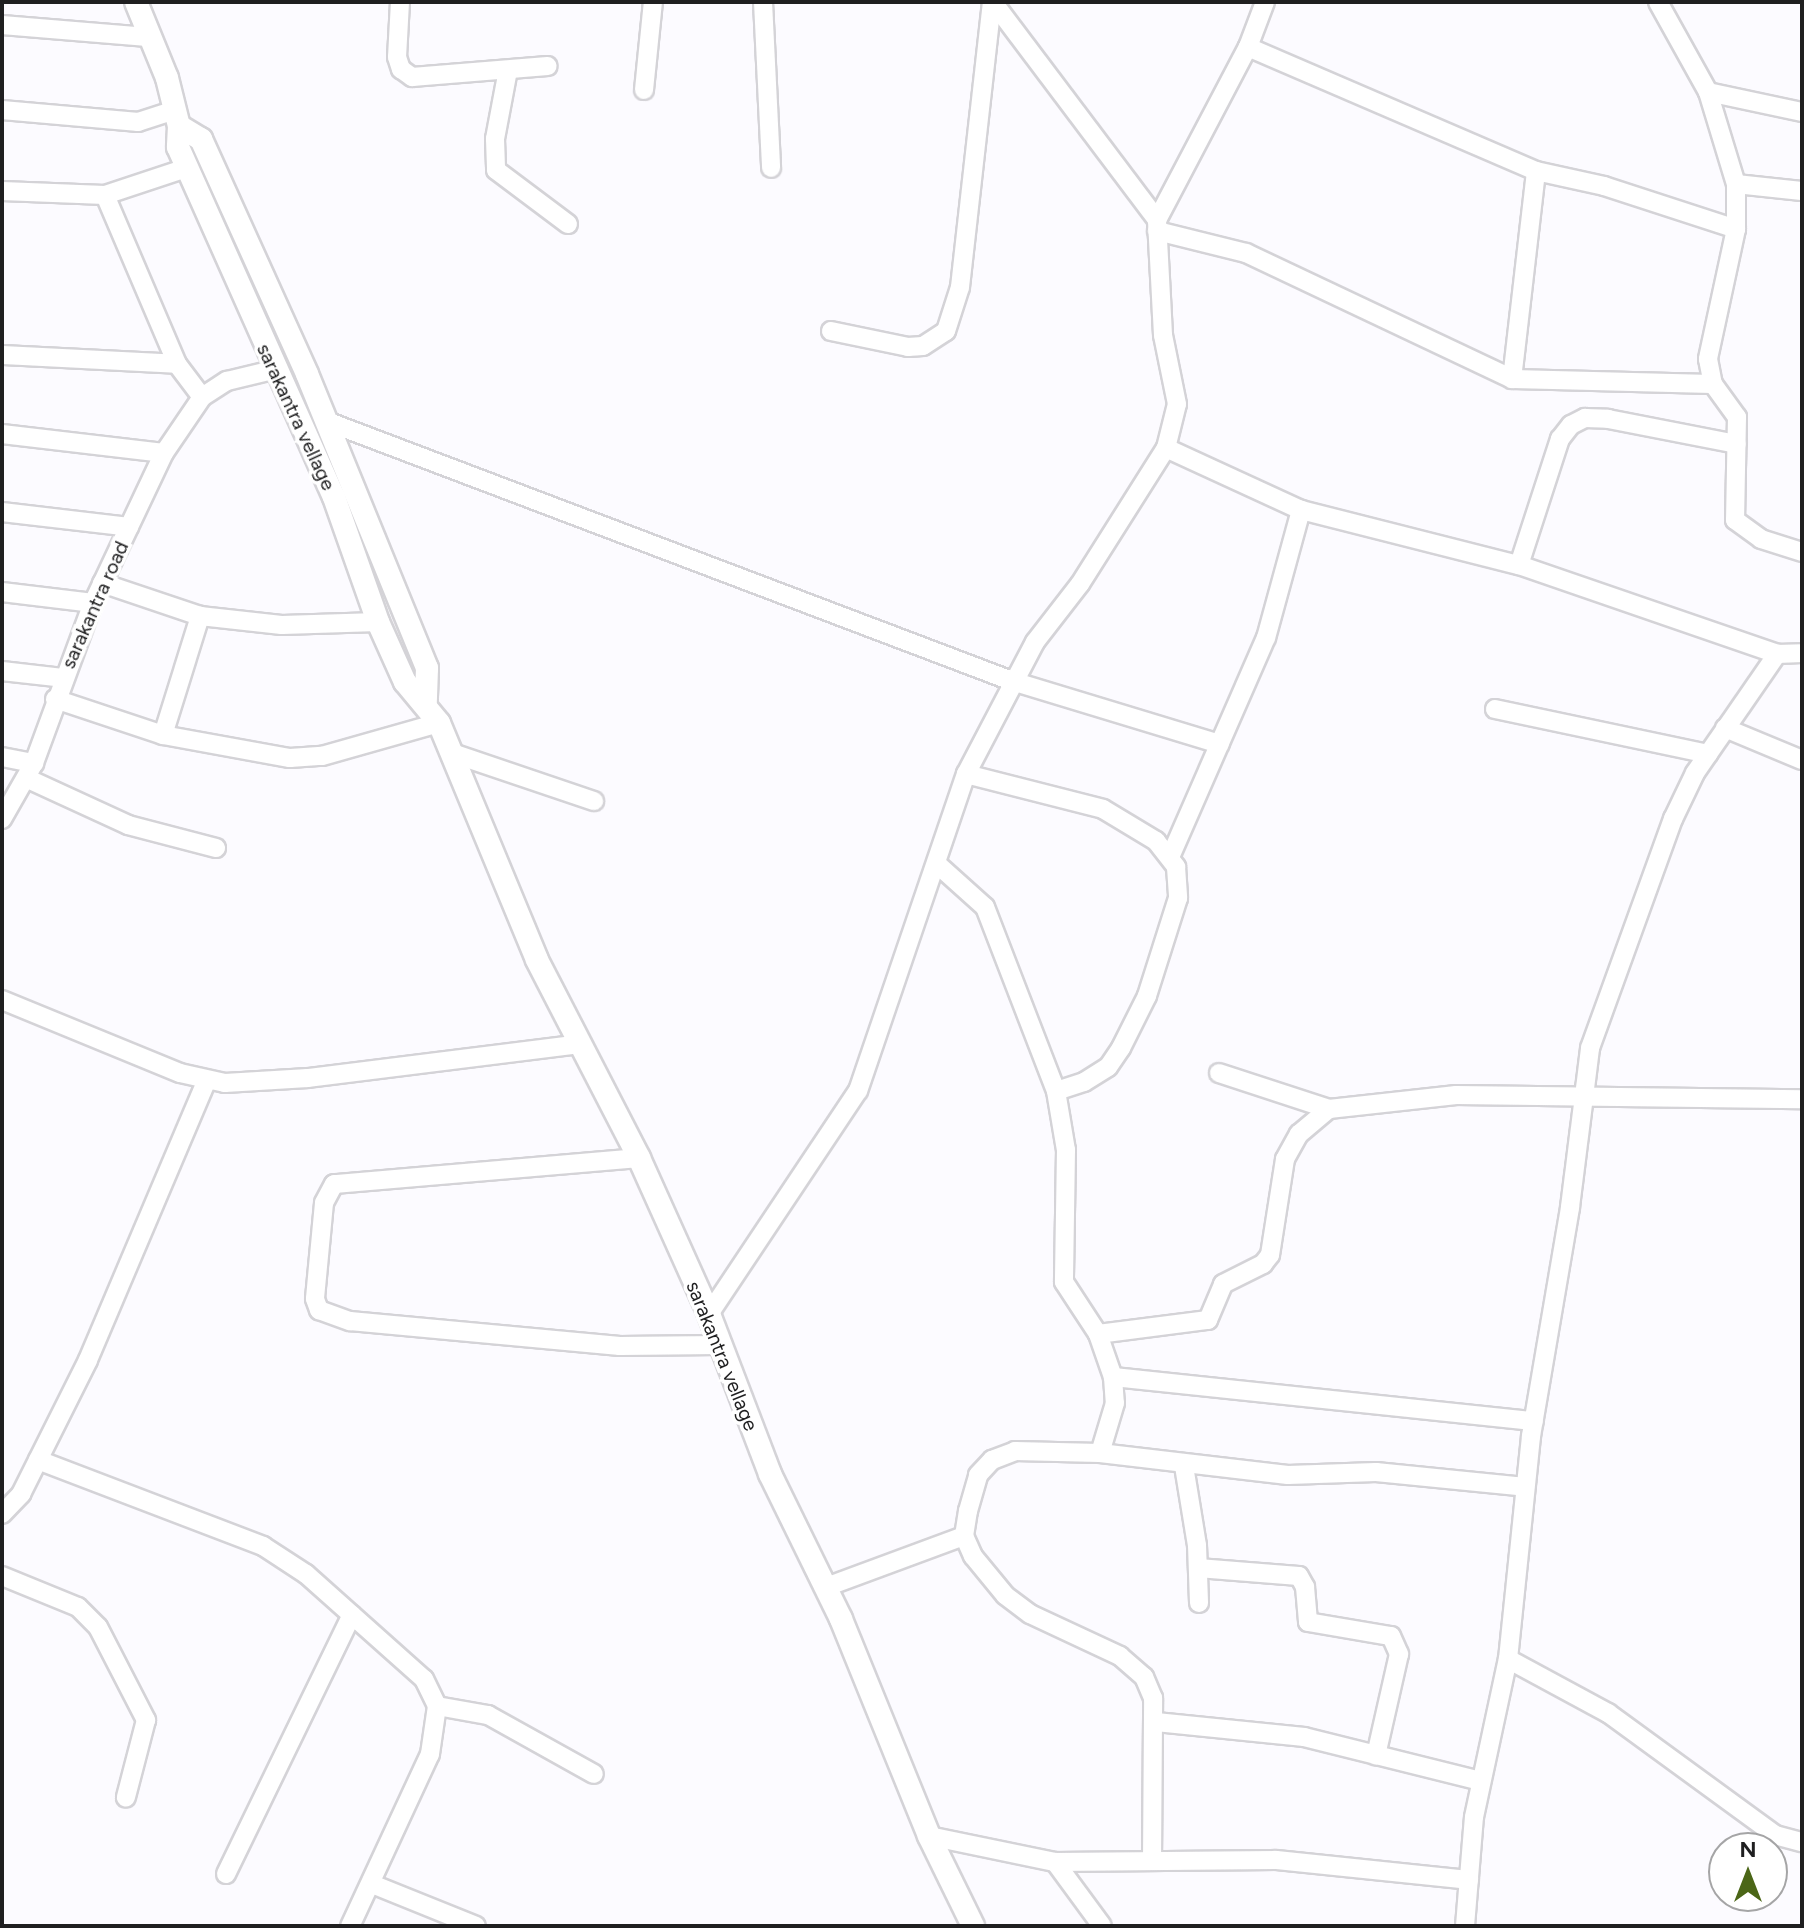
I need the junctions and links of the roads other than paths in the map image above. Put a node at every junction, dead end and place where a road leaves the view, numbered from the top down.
1 (400, 2) edge
2 (653, 2) edge
3 (763, 2) edge
4 (993, 2) edge
5 (1265, 2) edge
6 (1658, 2) edge
7 (133, 5) edge
8 (2, 25) edge
9 (148, 37) junction
10 (1248, 47) junction
11 (548, 66) dead end
12 (508, 70) junction
13 (644, 90) dead end
14 (1708, 92) junction
15 (2, 110) edge
16 (1802, 112) edge
17 (177, 118) junction
18 (186, 168) junction
19 (771, 168) dead end
20 (1536, 171) junction
21 (1736, 184) junction
22 (2, 191) edge
23 (1802, 191) edge
24 (105, 195) junction
25 (568, 224) dead end
26 (1157, 225) junction
27 (1736, 229) junction
28 (831, 331) dead end
29 (2, 355) edge
30 (177, 364) junction
31 (273, 370) junction
32 (1512, 379) junction
33 (1713, 384) junction
34 (202, 397) junction
35 (326, 421) junction
36 (2, 434) edge
37 (1737, 444) junction
38 (1166, 448) junction
39 (164, 453) junction
40 (1301, 510) junction
41 (2, 512) edge
42 (129, 527) junction
43 (1802, 552) edge
44 (1519, 565) junction
45 (102, 583) junction
46 (2, 592) edge
47 (93, 603) junction
48 (200, 616) junction
49 (378, 622) junction
50 (1802, 653) edge
51 (1777, 654) junction
52 (2, 671) edge
53 (63, 678) junction
54 (1012, 681) junction
55 (55, 699) junction
56 (426, 702) junction
57 (1495, 709) dead end
58 (439, 723) junction
59 (1725, 728) junction
60 (163, 735) junction
61 (1220, 744) junction
62 (452, 753) junction
63 (1708, 754) junction
64 (2, 757) edge
65 (1802, 760) edge
66 (30, 770) junction
67 (966, 774) junction
68 (594, 801) dead end
69 (2, 819) edge
70 (216, 848) dead end
71 (1171, 855) junction
72 (937, 864) junction
73 (2, 1000) edge
74 (581, 1044) junction
75 (1219, 1073) dead end
76 (207, 1080) junction
77 (1056, 1091) junction
78 (1585, 1095) junction
79 (1802, 1099) edge
80 (1329, 1109) junction
81 (639, 1158) junction
82 (709, 1314) junction
83 (1098, 1334) junction
84 (718, 1345) junction
85 (1113, 1377) junction
86 (1534, 1421) junction
87 (1100, 1453) junction
88 (38, 1460) junction
89 (1184, 1466) junction
90 (1525, 1487) junction
91 (2, 1514) edge
92 (964, 1536) junction
93 (1198, 1568) junction
94 (2, 1576) edge
95 (826, 1587) junction
96 (1199, 1603) dead end
97 (352, 1615) junction
98 (1508, 1659) junction
99 (437, 1706) junction
100 (1156, 1722) junction
101 (1376, 1755) junction
102 (594, 1774) dead end
103 (1480, 1781) junction
104 (126, 1797) dead end
105 (929, 1836) junction
106 (1802, 1842) edge
107 (1152, 1861) junction
108 (1055, 1862) junction
109 (226, 1874) dead end
110 (1469, 1880) junction
111 (372, 1884) junction
112 (471, 1925) edge
113 (350, 1926) edge
114 (973, 1926) edge
115 (1102, 1926) edge
116 (1465, 1926) edge

1 - 12 street
2 - 13 street
3 - 19 street
4 - 26 street
4 - 28 street
5 - 10 street
6 - 14 street
7 - 9 street
8 - 9 street
9 - 17 street
10 - 20 street
10 - 26 street
11 - 12 street
12 - 25 street
14 - 16 street
14 - 21 street
15 - 17 street
17 - 18 street, sarakantra vellage
17 - 35 street, sarakantra vellage
18 - 24 street
18 - 31 street, sarakantra vellage
20 - 27 street
20 - 32 street
21 - 23 street
21 - 27 street
22 - 24 street
24 - 30 street
26 - 32 street
26 - 38 street
27 - 33 street
29 - 30 street
30 - 34 street
31 - 34 street, sarakantra road
31 - 49 street, sarakantra vellage
32 - 33 street
33 - 37 street
34 - 39 street, sarakantra road
35 - 54 street
35 - 56 street, sarakantra vellage
36 - 39 street
37 - 43 street
37 - 44 street
38 - 40 street
38 - 54 street
39 - 42 street, sarakantra road
40 - 44 street
40 - 61 street
41 - 42 street
42 - 45 street, sarakantra road
44 - 51 street
45 - 47 street, sarakantra road
45 - 48 street
46 - 47 street
47 - 53 street, sarakantra road
48 - 49 street
48 - 60 street
49 - 56 street, sarakantra vellage
50 - 51 street
51 - 59 street
52 - 53 street
53 - 55 street, sarakantra road
54 - 61 street
54 - 67 street
55 - 60 street
55 - 66 street, sarakantra road
56 - 58 street, sarakantra vellage
57 - 63 street
58 - 60 street
58 - 62 street, sarakantra vellage
59 - 63 street
59 - 65 street
61 - 71 street
62 - 68 street
62 - 74 street, sarakantra vellage
63 - 78 street
64 - 66 street
66 - 69 street, sarakantra road
66 - 70 street
67 - 71 street
67 - 72 street
71 - 77 street
72 - 77 street
72 - 82 street
73 - 76 street
74 - 76 street
74 - 81 street, sarakantra vellage
75 - 80 street
76 - 88 street
77 - 83 street
78 - 79 street
78 - 80 street
78 - 86 street
80 - 83 street
81 - 82 street, sarakantra vellage
81 - 84 street
82 - 84 street, sarakantra vellage
83 - 85 street
84 - 95 street, sarakantra vellage
85 - 86 street
85 - 87 street
86 - 90 street
87 - 89 street
87 - 92 street
88 - 91 street
88 - 97 street
89 - 90 street
89 - 93 street
90 - 98 street
92 - 95 street
92 - 100 street
93 - 96 street
93 - 101 street
94 - 104 street
95 - 105 street, sarakantra vellage
97 - 99 street
97 - 109 street
98 - 103 street
98 - 106 street
99 - 102 street
99 - 111 street
100 - 101 street
100 - 107 street
101 - 103 street
103 - 110 street
105 - 108 street
105 - 114 street, sarakantra vellage
107 - 108 street
107 - 110 street
108 - 115 street
110 - 116 street
111 - 112 street
111 - 113 street

